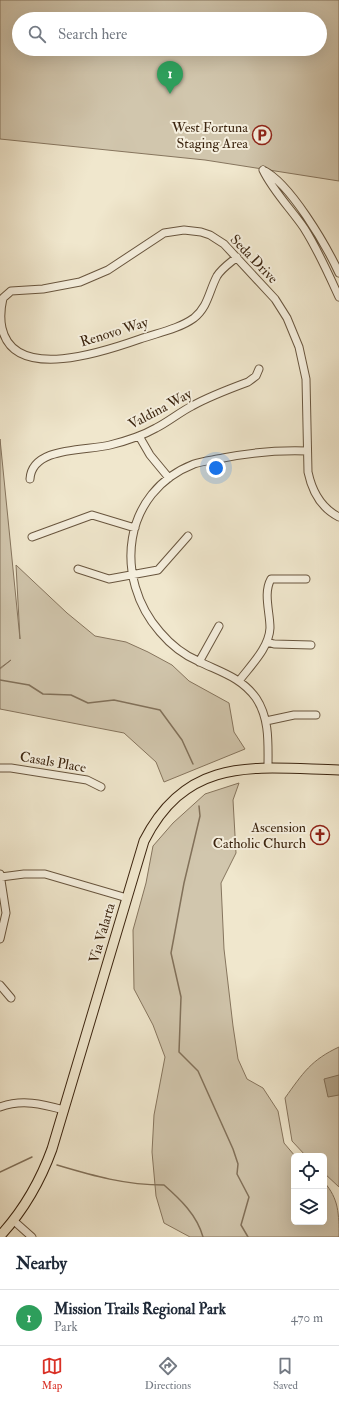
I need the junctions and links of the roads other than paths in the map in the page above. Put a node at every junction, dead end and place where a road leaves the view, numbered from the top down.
1 (237, 258) junction
2 (339, 273) edge
3 (339, 297) edge
4 (2, 304) joint
5 (259, 369) dead end
6 (139, 436) junction
7 (307, 451) junction
8 (169, 478) junction
9 (30, 479) dead end
10 (339, 518) edge
11 (134, 528) junction
12 (188, 536) dead end
13 (32, 537) dead end
14 (78, 569) dead end
15 (132, 576) junction
16 (306, 579) dead end
17 (218, 626) dead end
18 (267, 642) junction
19 (311, 645) dead end
20 (199, 662) junction
21 (239, 681) junction
22 (316, 715) dead end
23 (266, 721) junction
24 (0, 768) edge
25 (268, 768) junction
26 (339, 770) edge
27 (101, 787) dead end
28 (0, 875) edge
29 (127, 898) junction
30 (0, 939) edge
31 (0, 985) edge
32 (11, 998) dead end
33 (0, 1107) edge
34 (64, 1110) junction
35 (14, 1220) junction
36 (0, 1236) edge
37 (32, 1237) edge

1 - 4 street, Seda Drive
1 - 4 street, Renovo Way
1 - 7 street, Seda Drive
2 - 3 street
5 - 6 street, Valdina Way
6 - 8 street
6 - 9 street, Valdina Way
7 - 8 street
7 - 10 street, Seda Drive
8 - 11 street
11 - 13 street
11 - 15 street
12 - 15 street
14 - 15 street
15 - 20 street
16 - 18 street
17 - 20 street
18 - 19 street
18 - 21 street
20 - 21 street
21 - 23 street
22 - 23 street
23 - 25 street
24 - 27 street, Casals Place
25 - 26 main road, Via Valarta
25 - 29 main road, Via Valarta
28 - 29 street
28 - 30 street
29 - 34 main road, Via Valarta
31 - 32 street
33 - 34 street
34 - 35 main road, Via Valarta
35 - 36 main road, Via Valarta
35 - 37 street

